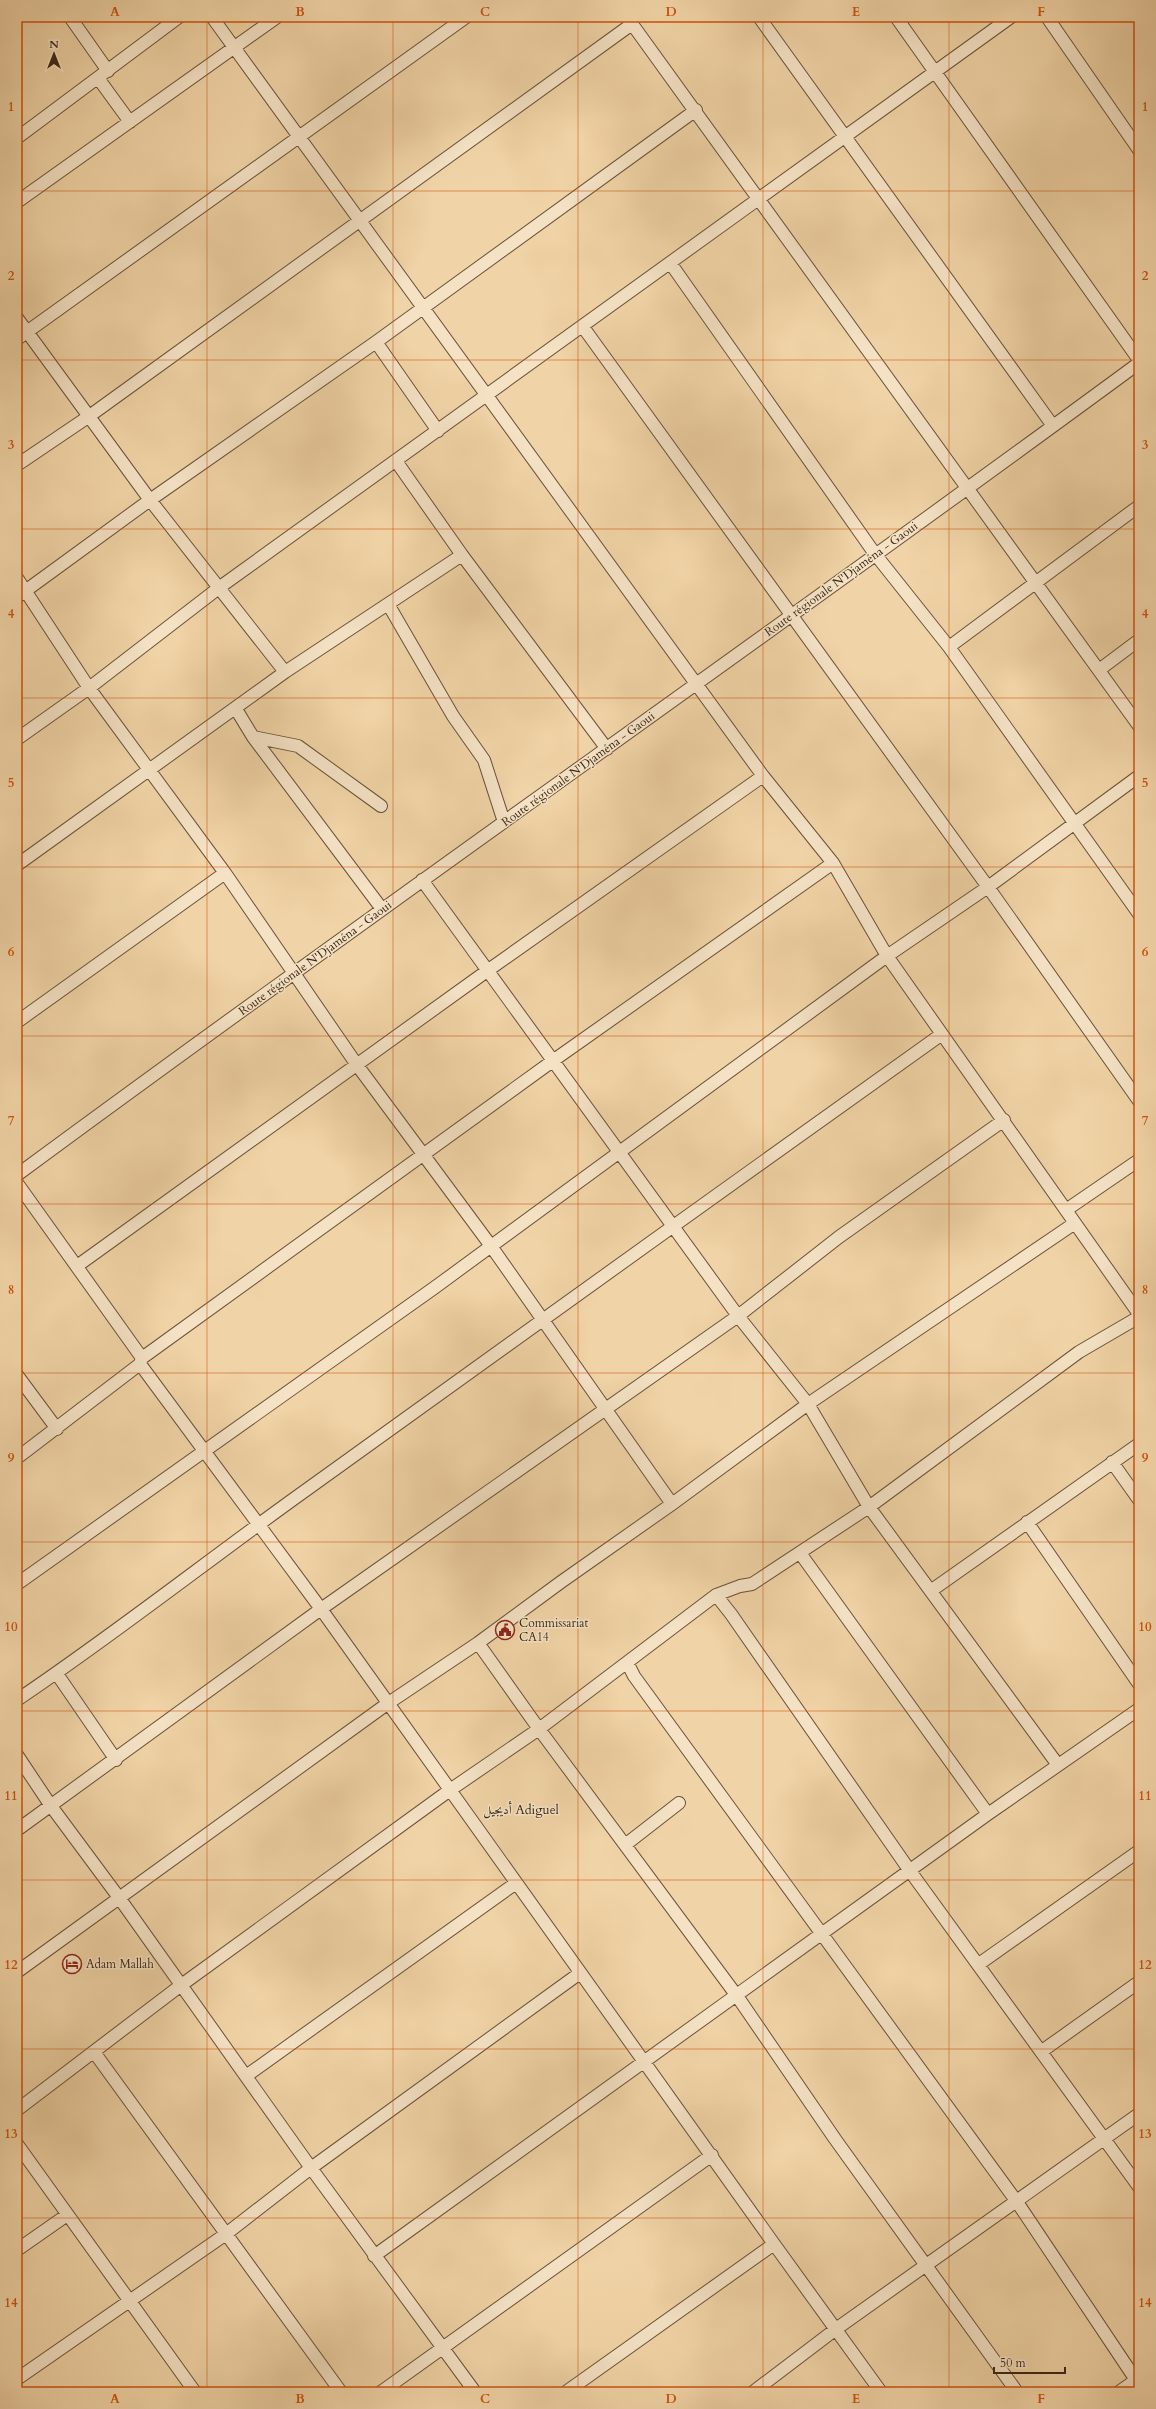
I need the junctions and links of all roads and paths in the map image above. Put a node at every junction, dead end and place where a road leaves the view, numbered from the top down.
1 (70, 17) edge
2 (179, 17) edge
3 (212, 17) edge
4 (277, 17) edge
5 (466, 17) edge
6 (759, 17) edge
7 (896, 17) edge
8 (1011, 17) edge
9 (1047, 17) edge
10 (629, 21) edge
11 (234, 48) junction
12 (934, 72) junction
13 (103, 74) junction
14 (696, 110) junction
15 (130, 122) junction
16 (18, 135) edge
17 (299, 136) junction
18 (844, 137) junction
19 (1139, 150) edge
20 (760, 199) junction
21 (17, 202) edge
22 (361, 221) junction
23 (671, 264) junction
24 (423, 307) junction
25 (17, 318) edge
26 (583, 327) junction
27 (22, 336) edge
28 (376, 342) junction
29 (1139, 360) edge
30 (1139, 363) edge
31 (487, 396) junction
32 (88, 417) junction
33 (1053, 426) junction
34 (438, 431) junction
35 (396, 462) junction
36 (17, 465) edge
37 (968, 488) junction
38 (150, 500) junction
39 (1139, 506) edge
40 (875, 554) junction
41 (462, 555) junction
42 (17, 578) edge
43 (1036, 582) junction
44 (220, 587) junction
45 (21, 594) edge
46 (388, 604) junction
47 (791, 615) junction
48 (1139, 640) edge
49 (949, 647) junction
50 (1099, 670) junction
51 (285, 672) junction
52 (697, 683) junction
53 (89, 688) junction
54 (236, 709) junction
55 (1139, 726) edge
56 (253, 737) junction
57 (17, 739) edge
58 (607, 749) junction
59 (149, 768) junction
60 (763, 776) junction
61 (1139, 776) edge
62 (381, 806) dead end
63 (504, 822) junction
64 (1073, 823) junction
65 (833, 863) junction
66 (17, 865) edge
67 (225, 873) junction
68 (422, 880) junction
69 (988, 887) junction
70 (382, 909) junction
71 (1139, 914) edge
72 (887, 956) junction
73 (486, 971) junction
74 (295, 973) junction
75 (17, 1022) edge
76 (942, 1034) junction
77 (554, 1060) junction
78 (357, 1065) junction
79 (1139, 1101) edge
80 (1004, 1120) junction
81 (619, 1153) junction
82 (423, 1155) junction
83 (1139, 1160) edge
84 (17, 1175) edge
85 (17, 1183) edge
86 (1066, 1210) junction
87 (1075, 1223) junction
88 (673, 1225) junction
89 (491, 1246) junction
90 (77, 1266) junction
91 (1139, 1314) edge
92 (738, 1316) junction
93 (1139, 1317) edge
94 (542, 1320) junction
95 (141, 1361) junction
96 (17, 1375) edge
97 (808, 1404) junction
98 (606, 1409) junction
99 (57, 1429) junction
100 (1139, 1444) edge
101 (204, 1449) junction
102 (17, 1458) edge
103 (1112, 1462) junction
104 (1139, 1500) edge
105 (672, 1504) junction
106 (869, 1507) junction
107 (1027, 1522) junction
108 (259, 1524) junction
109 (800, 1553) junction
110 (17, 1584) edge
111 (932, 1590) junction
112 (716, 1596) junction
113 (321, 1609) junction
114 (478, 1643) junction
115 (628, 1664) junction
116 (56, 1674) junction
117 (1139, 1684) edge
118 (17, 1700) edge
119 (387, 1704) junction
120 (1139, 1710) edge
121 (540, 1729) junction
122 (17, 1755) edge
123 (116, 1760) junction
124 (1058, 1765) junction
125 (450, 1790) junction
126 (679, 1802) dead end
127 (51, 1806) junction
128 (988, 1814) junction
129 (17, 1830) edge
130 (625, 1845) junction
131 (1139, 1851) edge
132 (910, 1871) junction
133 (516, 1882) junction
134 (120, 1899) junction
135 (822, 1935) junction
136 (979, 1964) junction
137 (17, 1972) edge
138 (580, 1973) junction
139 (1139, 1982) edge
140 (180, 1986) junction
141 (737, 1996) junction
142 (1042, 2051) junction
143 (94, 2052) junction
144 (645, 2061) junction
145 (246, 2076) junction
146 (17, 2110) edge
147 (1139, 2114) edge
148 (1105, 2140) junction
149 (17, 2144) edge
150 (712, 2155) junction
151 (311, 2168) junction
152 (1139, 2187) edge
153 (1018, 2202) junction
154 (67, 2215) junction
155 (226, 2234) junction
156 (774, 2244) junction
157 (17, 2250) edge
158 (374, 2256) junction
159 (927, 2264) junction
160 (128, 2302) junction
161 (836, 2328) junction
162 (443, 2347) junction
163 (17, 2379) edge
164 (1137, 2379) edge
165 (191, 2391) edge
166 (340, 2392) edge
167 (381, 2392) edge
168 (475, 2392) edge
169 (566, 2392) edge
170 (753, 2392) edge
171 (881, 2392) edge
172 (1017, 2392) edge
173 (1119, 2392) edge

1 - 13 street
2 - 13 street
3 - 11 street
4 - 11 street
5 - 17 street
6 - 18 street
7 - 12 street
8 - 12 street
9 - 19 street
10 - 14 street
10 - 22 street
11 - 15 street
11 - 17 street
12 - 18 street
12 - 29 street
13 - 15 street
13 - 16 street
14 - 20 street
14 - 24 street
15 - 21 street
17 - 22 street
17 - 27 street
18 - 20 street
18 - 33 street
20 - 23 street
20 - 37 street
22 - 24 street
22 - 32 street
23 - 26 street
23 - 40 street
24 - 28 street
24 - 31 street
25 - 27 street
26 - 31 street
26 - 47 street
27 - 32 street
28 - 34 street
28 - 38 street
30 - 33 street, Route régionale N'Djaména - Gaoui
31 - 34 street
31 - 52 street
32 - 36 street
32 - 38 street
33 - 37 street, Route régionale N'Djaména - Gaoui
34 - 35 street
35 - 41 street
35 - 44 street
37 - 40 street, Route régionale N'Djaména - Gaoui
37 - 43 street
38 - 44 street
38 - 45 street
39 - 43 street
40 - 47 street, Route régionale N'Djaména - Gaoui
40 - 49 street
41 - 46 street
41 - 58 street
42 - 45 street
43 - 49 street
43 - 50 street
44 - 51 street
44 - 53 street
45 - 53 street
46 - 51 street
46 - 63 street
47 - 52 street, Route régionale N'Djaména - Gaoui
47 - 69 street
48 - 50 street
49 - 64 street
50 - 55 street
51 - 54 street
52 - 58 street, Route régionale N'Djaména - Gaoui
52 - 60 street
53 - 57 street
53 - 59 street
54 - 56 street
54 - 59 street
56 - 62 street
56 - 70 street
58 - 63 street, Route régionale N'Djaména - Gaoui
59 - 66 street
59 - 67 street
60 - 65 street
60 - 73 street
61 - 64 street
63 - 68 street, Route régionale N'Djaména - Gaoui
64 - 69 street
64 - 71 street
65 - 72 street
65 - 77 street
67 - 74 street
67 - 75 street
68 - 70 street, Route régionale N'Djaména - Gaoui
68 - 73 street
69 - 72 street
69 - 79 street
70 - 74 street, Route régionale N'Djaména - Gaoui
72 - 76 street
72 - 81 street
73 - 77 street
73 - 78 street
74 - 78 street
74 - 84 street, Route régionale N'Djaména - Gaoui
76 - 80 street
76 - 88 street
77 - 81 street
77 - 82 street
78 - 82 street
78 - 90 street
80 - 86 street
80 - 92 street
81 - 88 street
81 - 89 street
82 - 89 street
82 - 95 street
83 - 86 street
85 - 90 street
86 - 87 street
87 - 91 street
87 - 97 street
88 - 92 street
88 - 94 street
89 - 94 street
89 - 101 street
90 - 95 street
92 - 97 street
92 - 98 street
93 - 106 street
94 - 98 street
94 - 108 street
95 - 99 street
95 - 101 street
96 - 99 street
97 - 105 street
97 - 106 street
98 - 105 street
98 - 113 street
99 - 102 street
100 - 103 street
101 - 108 street
101 - 110 street
103 - 104 street
103 - 107 street
105 - 114 street
106 - 109 street
106 - 111 street
107 - 111 street
107 - 117 street
108 - 113 street
108 - 116 street
109 - 112 street
109 - 128 street
111 - 124 street
112 - 115 street
112 - 132 street
113 - 119 street
113 - 123 street
114 - 119 street
114 - 121 street
115 - 121 street
115 - 135 street
116 - 118 street
116 - 123 street
119 - 125 street
119 - 134 street
120 - 124 street
121 - 125 street
121 - 130 street
122 - 127 street
123 - 127 street
124 - 128 street
125 - 133 street
125 - 140 street
126 - 130 street
127 - 129 street
127 - 134 street
128 - 132 street
130 - 141 street
131 - 136 street
132 - 135 street
132 - 136 street
133 - 138 street
133 - 145 street
134 - 137 street
134 - 140 street
135 - 141 street
135 - 153 street
136 - 142 street
138 - 144 street
138 - 151 street
139 - 142 street
140 - 143 street
140 - 145 street
141 - 144 street
141 - 159 street
142 - 148 street
143 - 146 street
143 - 155 street
144 - 150 street
144 - 158 street
145 - 151 street
147 - 148 street
148 - 152 street
148 - 153 street
149 - 154 street
150 - 156 street
150 - 162 street
151 - 155 street
151 - 158 street
153 - 159 street
153 - 164 street
154 - 157 street
154 - 160 street
155 - 160 street
155 - 166 street
156 - 161 street
156 - 169 street
158 - 162 street
159 - 161 street
159 - 172 street
160 - 163 street
160 - 165 street
161 - 170 street
161 - 171 street
162 - 167 street
162 - 168 street
164 - 173 street

